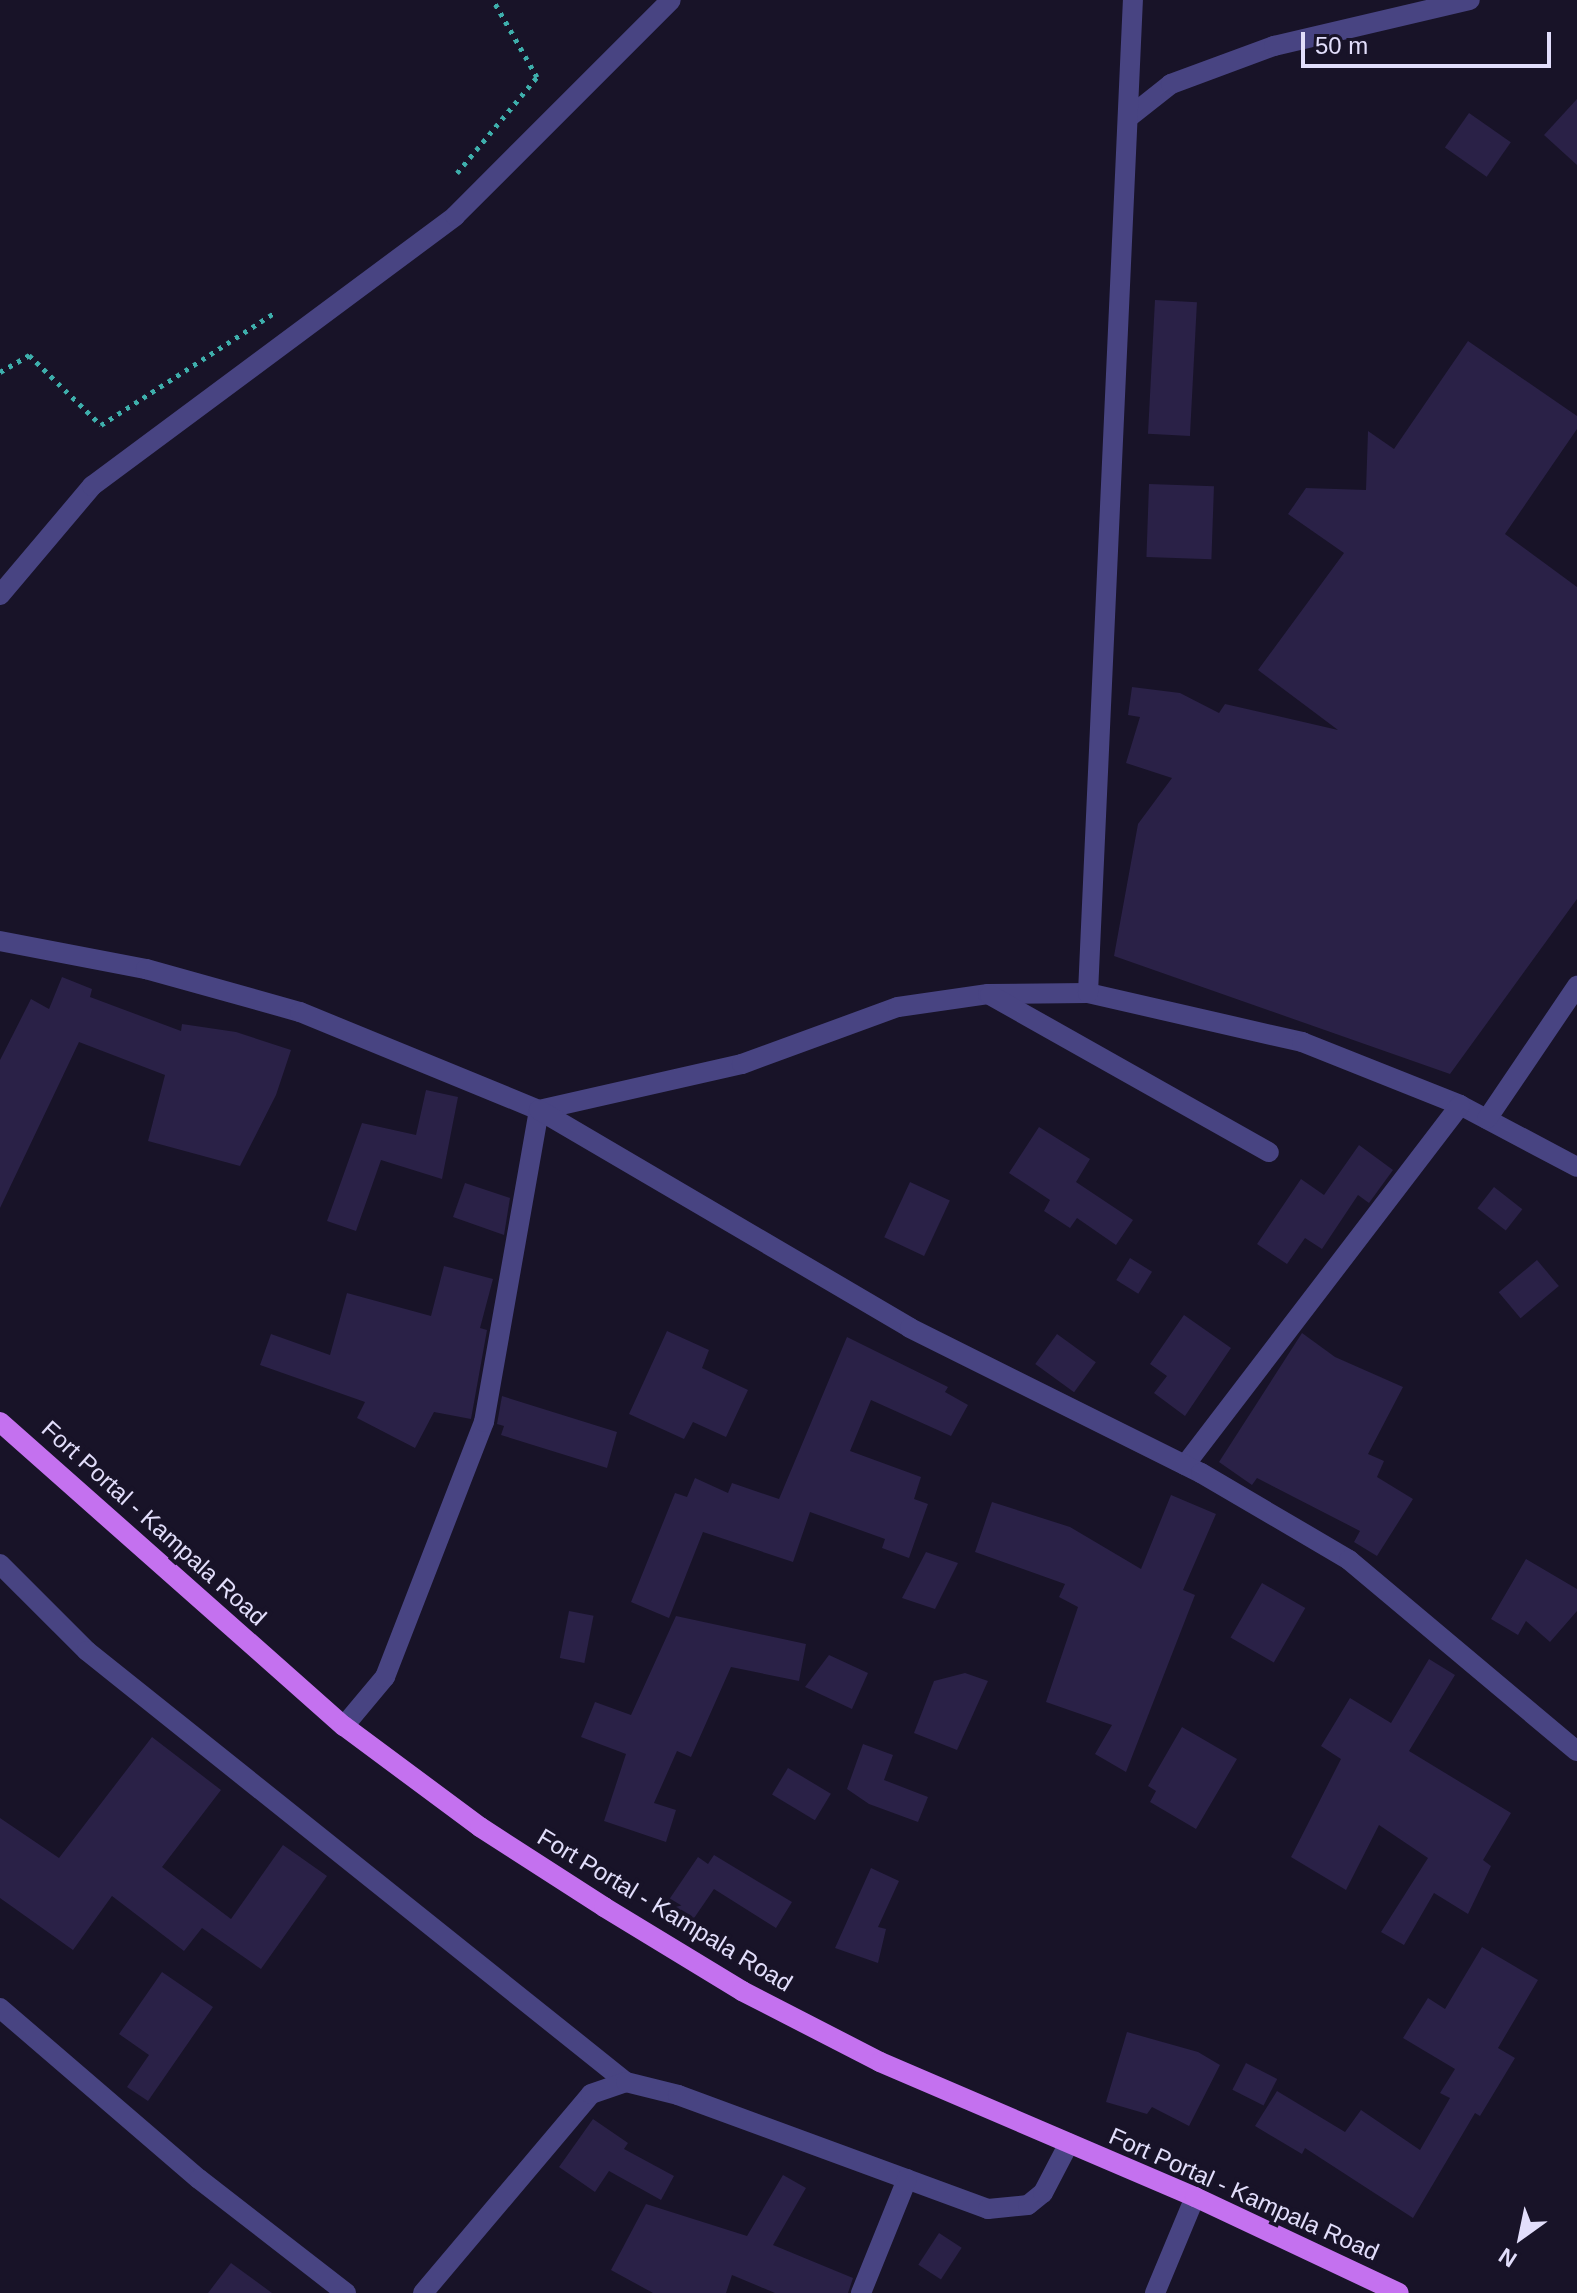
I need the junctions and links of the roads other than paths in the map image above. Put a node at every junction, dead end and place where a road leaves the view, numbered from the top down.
1 (671, 0) edge
2 (1133, 0) edge
3 (1470, 0) edge
4 (1128, 118) junction
5 (0, 595) edge
6 (0, 941) edge
7 (1577, 986) edge
8 (1088, 993) junction
9 (988, 994) junction
10 (1460, 1105) junction
11 (539, 1110) junction
12 (1487, 1119) junction
13 (1269, 1152) dead end
14 (1577, 1167) edge
15 (0, 1422) edge
16 (1185, 1465) junction
17 (0, 1564) edge
18 (344, 1726) junction
19 (1577, 1751) edge
20 (0, 2008) edge
21 (626, 2082) junction
22 (1069, 2143) junction
23 (907, 2179) junction
24 (1195, 2197) junction
25 (346, 2293) edge
26 (423, 2293) edge
27 (861, 2293) edge
28 (1155, 2293) edge
29 (1399, 2293) edge

1 - 5 street
2 - 4 street
3 - 4 street
4 - 8 street
6 - 11 street
7 - 12 street
8 - 9 street
8 - 10 street
9 - 11 street
9 - 13 street
10 - 12 street
10 - 16 street
11 - 16 street
11 - 18 street
12 - 14 street
15 - 18 main road, Fort Portal - Kampala Road
16 - 19 street
17 - 21 street
18 - 22 main road, Fort Portal - Kampala Road
20 - 25 street
21 - 23 street
21 - 26 street
22 - 23 street
22 - 24 main road, Fort Portal - Kampala Road
23 - 27 street
24 - 28 street
24 - 29 main road, Fort Portal - Kampala Road

